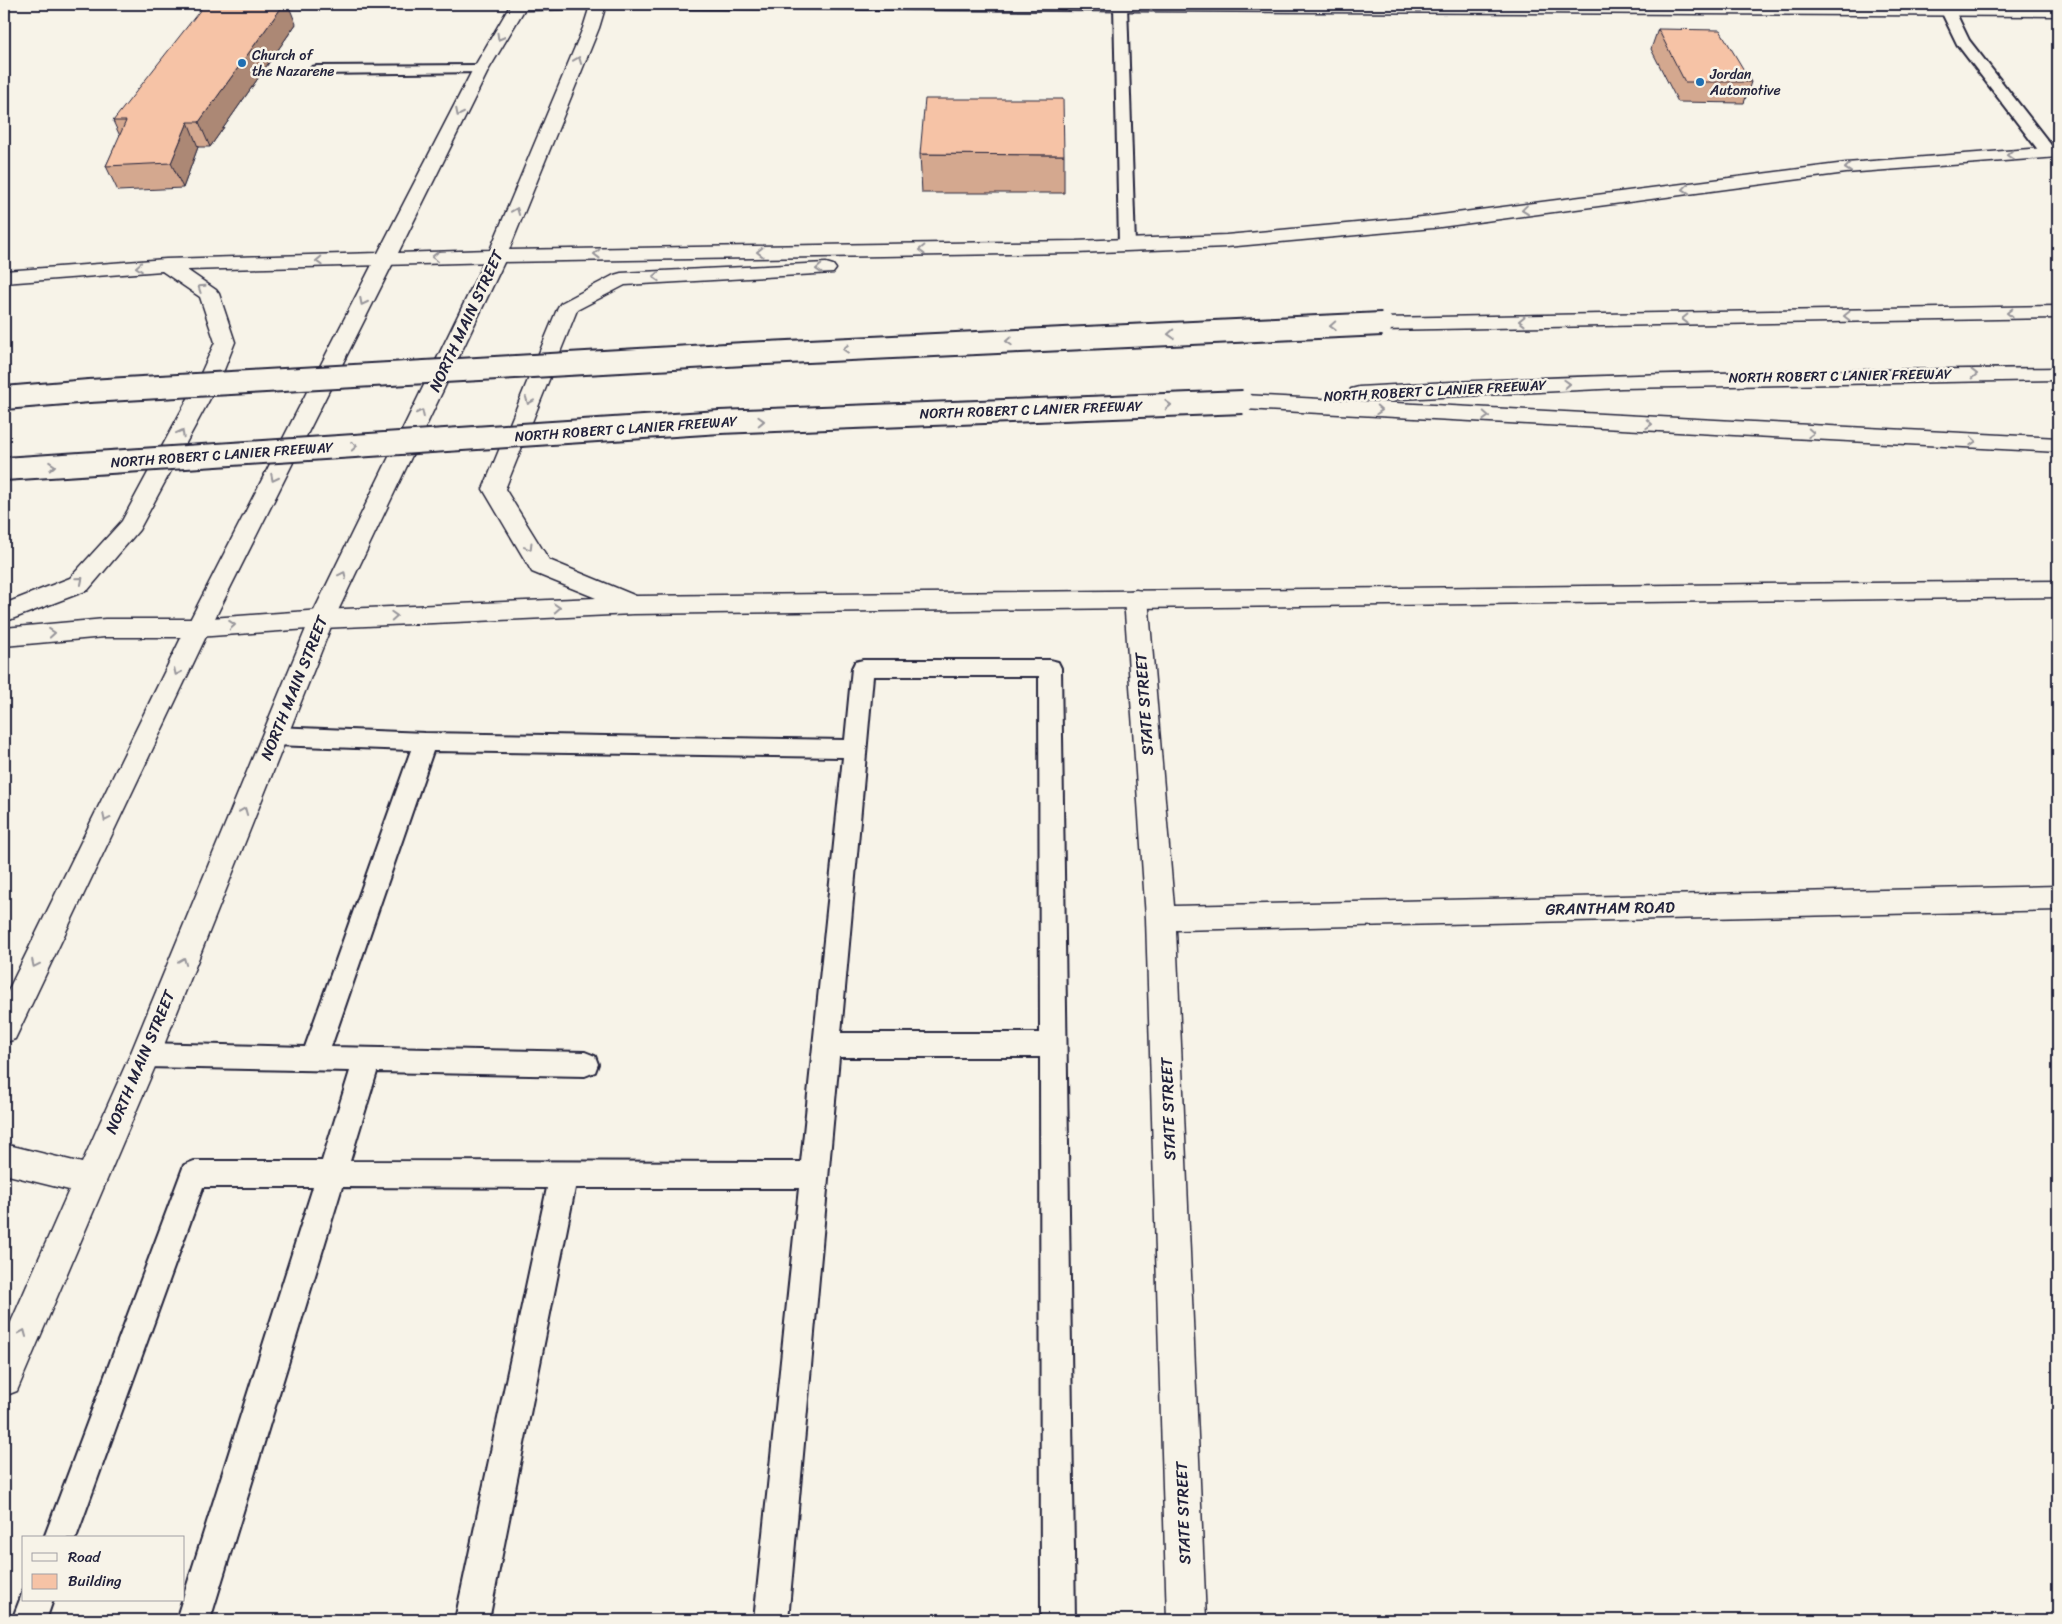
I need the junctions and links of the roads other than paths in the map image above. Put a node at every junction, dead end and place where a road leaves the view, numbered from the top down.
1 (596, 4) edge
2 (606, 4) edge
3 (1120, 4) edge
4 (518, 5) edge
5 (1944, 7) edge
6 (2058, 11) edge
7 (481, 69) junction
8 (317, 70) dead end
9 (2053, 152) edge
10 (1127, 245) junction
11 (1076, 247) junction
12 (497, 256) junction
13 (385, 259) junction
14 (166, 265) junction
15 (4, 276) edge
16 (2058, 312) edge
17 (2058, 374) edge
18 (4, 398) edge
19 (1243, 402) junction
20 (2058, 445) edge
21 (4, 469) edge
22 (2058, 589) edge
23 (1136, 598) junction
24 (633, 604) junction
25 (4, 613) edge
26 (322, 619) junction
27 (198, 628) junction
28 (4, 637) edge
29 (274, 736) junction
30 (425, 742) junction
31 (854, 749) junction
32 (2058, 898) edge
33 (1161, 918) junction
34 (4, 1030) edge
35 (826, 1045) junction
36 (1053, 1045) junction
37 (145, 1055) junction
38 (314, 1058) junction
39 (367, 1060) junction
40 (585, 1064) dead end
41 (4, 1158) edge
42 (331, 1174) junction
43 (564, 1174) junction
44 (814, 1175) junction
45 (90, 1180) junction
46 (4, 1378) edge
47 (61, 1536) edge
48 (35, 1602) edge
49 (29, 1620) edge
50 (193, 1620) edge
51 (472, 1620) edge
52 (771, 1620) edge
53 (1058, 1620) edge
54 (1187, 1620) edge

1 - 4 main road
12 -> 1 main road, NORTH MAIN STREET
2 - 3 main road
3 - 5 main road
3 - 10 lane
4 -> 7 main road
5 - 6 main road
5 - 9 lane
7 - 8 lane
7 -> 13 main road
9 -> 10 main road
10 - 11 main road
11 -> 12 main road
11 -> 24 main road
12 -> 13 main road
26 -> 12 main road, NORTH MAIN STREET
13 -> 14 main road
13 -> 27 main road
14 -> 15 main road
25 -> 14 main road
16 -> 18 main road, bridge
19 -> 17 main road, NORTH ROBERT C LANIER FREEWAY
19 -> 20 main road
21 -> 19 main road, NORTH ROBERT C LANIER FREEWAY, bridge
22 - 23 main road
23 - 24 main road
23 - 33 main road, STATE STREET
26 -> 24 main road
27 -> 26 main road
26 - 29 main road, NORTH MAIN STREET
28 -> 27 main road
27 -> 34 main road
29 - 30 lane
37 -> 29 main road, NORTH MAIN STREET
30 - 31 lane
30 - 38 lane
31 - 35 lane
31 - 36 lane
32 - 33 main road, GRANTHAM ROAD
33 - 54 main road, STATE STREET
35 - 36 lane
35 - 44 lane
36 - 53 lane
37 - 38 lane
37 - 45 main road, NORTH MAIN STREET
38 - 39 lane
39 - 40 lane
39 - 42 lane
41 - 45 main road
42 - 43 lane
42 - 47 lane
42 - 50 lane
43 - 44 lane
43 - 51 lane
44 - 52 lane
46 -> 45 main road, NORTH MAIN STREET
48 - 49 lane

